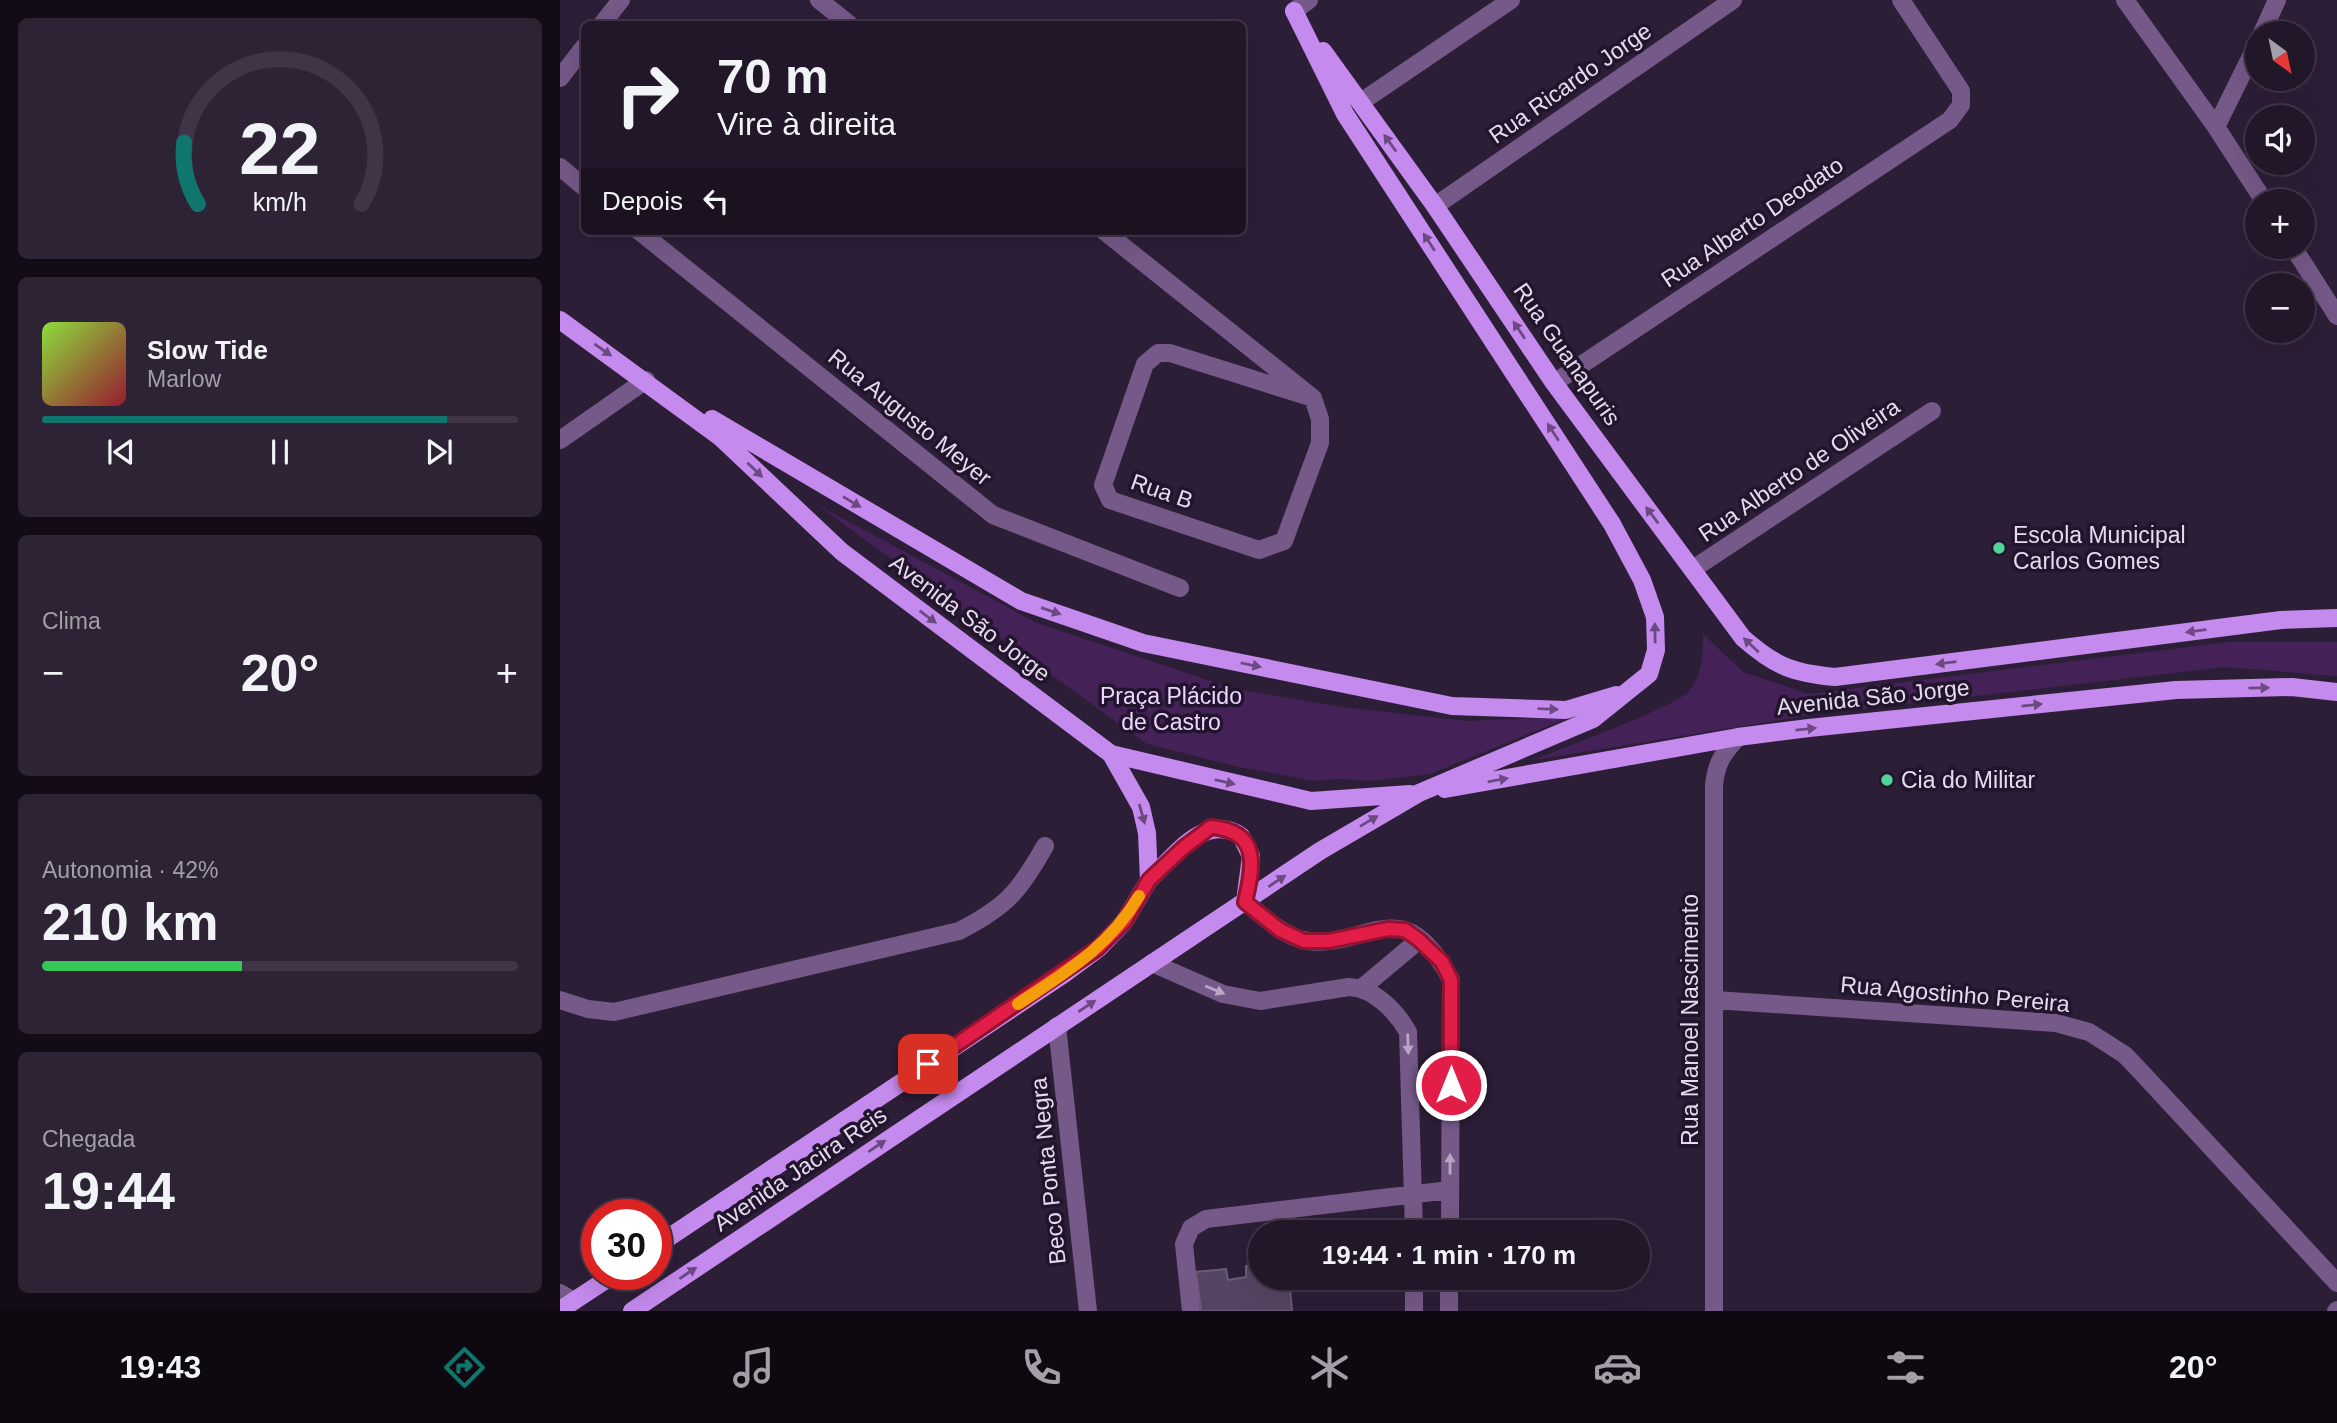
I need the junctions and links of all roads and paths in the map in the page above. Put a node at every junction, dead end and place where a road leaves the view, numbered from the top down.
1 (621, 0) edge
2 (819, 0) edge
3 (1309, 0) edge
4 (1511, 0) edge
5 (1733, 0) edge
6 (1901, 0) edge
7 (2125, 0) edge
8 (2277, 0) edge
9 (1290, 6) edge
10 (604, 21) edge
11 (845, 21) edge
12 (2267, 21) edge
13 (581, 51) edge
14 (2245, 68) edge
15 (560, 78) edge
16 (1361, 102) junction
17 (2216, 127) junction
18 (560, 167) edge
19 (581, 184) edge
20 (2256, 189) edge
21 (1435, 206) junction
22 (644, 235) edge
23 (1109, 235) edge
24 (2301, 259) edge
25 (2337, 316) edge
26 (560, 320) edge
27 (646, 380) junction
28 (1554, 383) junction
29 (1313, 398) junction
30 (1933, 411) dead end
31 (560, 440) edge
32 (1693, 569) junction
33 (1180, 588) dead end
34 (2337, 618) edge
35 (1835, 677) joint
36 (1630, 692) junction
37 (2337, 692) edge
38 (1738, 737) junction
39 (1111, 754) junction
40 (1419, 793) junction
41 (1045, 846) dead end
42 (1149, 880) junction
43 (1245, 902) junction
44 (1419, 940) junction
45 (1152, 963) junction
46 (1363, 987) junction
47 (560, 1000) edge
48 (1715, 1000) junction
49 (1057, 1026) junction
50 (1450, 1190) junction
51 (1413, 1193) junction
52 (1414, 1220) edge
53 (1450, 1220) edge
54 (672, 1235) edge
55 (2337, 1283) edge
56 (585, 1290) edge
57 (1414, 1290) edge
58 (1449, 1290) edge
59 (565, 1301) edge
60 (632, 1311) edge
61 (1088, 1311) edge
62 (1191, 1311) edge
63 (1414, 1311) edge
64 (1448, 1311) edge
65 (1714, 1311) edge

1 - 10 street
2 - 11 street
3 - 9 street
4 - 16 street
5 - 21 street, Rua Ricardo Jorge
6 - 28 street, Rua Alberto Deodato
7 - 17 street
8 - 12 street
9 - 16 main road, Rua Guanapuris
36 -> 9 main road
13 - 15 street
14 - 17 street
21 -> 16 main road, Rua Guanapuris
17 - 20 street
18 - 19 street
28 -> 21 main road, Rua Guanapuris
22 - 33 street, Rua Augusto Meyer
23 - 29 street
24 - 25 street
26 -> 27 main road, Avenida São Jorge
27 - 31 street
27 -> 36 main road
27 -> 39 main road, Avenida São Jorge
32 -> 28 main road, Rua Guanapuris
29 - 29 street, Rua B
30 - 32 street, Rua Alberto de Oliveira
35 -> 32 main road, Rua Guanapuris
34 -> 35 main road, Avenida São Jorge
36 - 40 main road, Avenida São Jorge
38 -> 37 main road, Avenida São Jorge
40 -> 38 main road, Avenida São Jorge
38 - 48 street, Rua Manoel Nascimento
39 -> 40 main road, Avenida São Jorge
39 -> 42 main road
43 -> 40 main road, Avenida Jacira Reis
41 - 47 street
42 - 43 main road, Avenida Jacira Reis
42 - 54 main road, Avenida Jacira Reis
43 - 44 street
43 - 45 main road, Avenida Jacira Reis
44 - 46 street
50 -> 44 street
45 -> 46 street
49 -> 45 main road, Avenida Jacira Reis
46 -> 51 street
48 - 55 street, Rua Agostinho Pereira
48 - 65 street, Rua Manoel Nascimento
60 -> 49 main road, Avenida Jacira Reis
49 - 61 street, Beco Ponta Negra
50 - 51 street
50 - 53 street
51 - 52 street
51 - 62 street
56 - 59 main road
57 - 63 street
58 - 64 street

